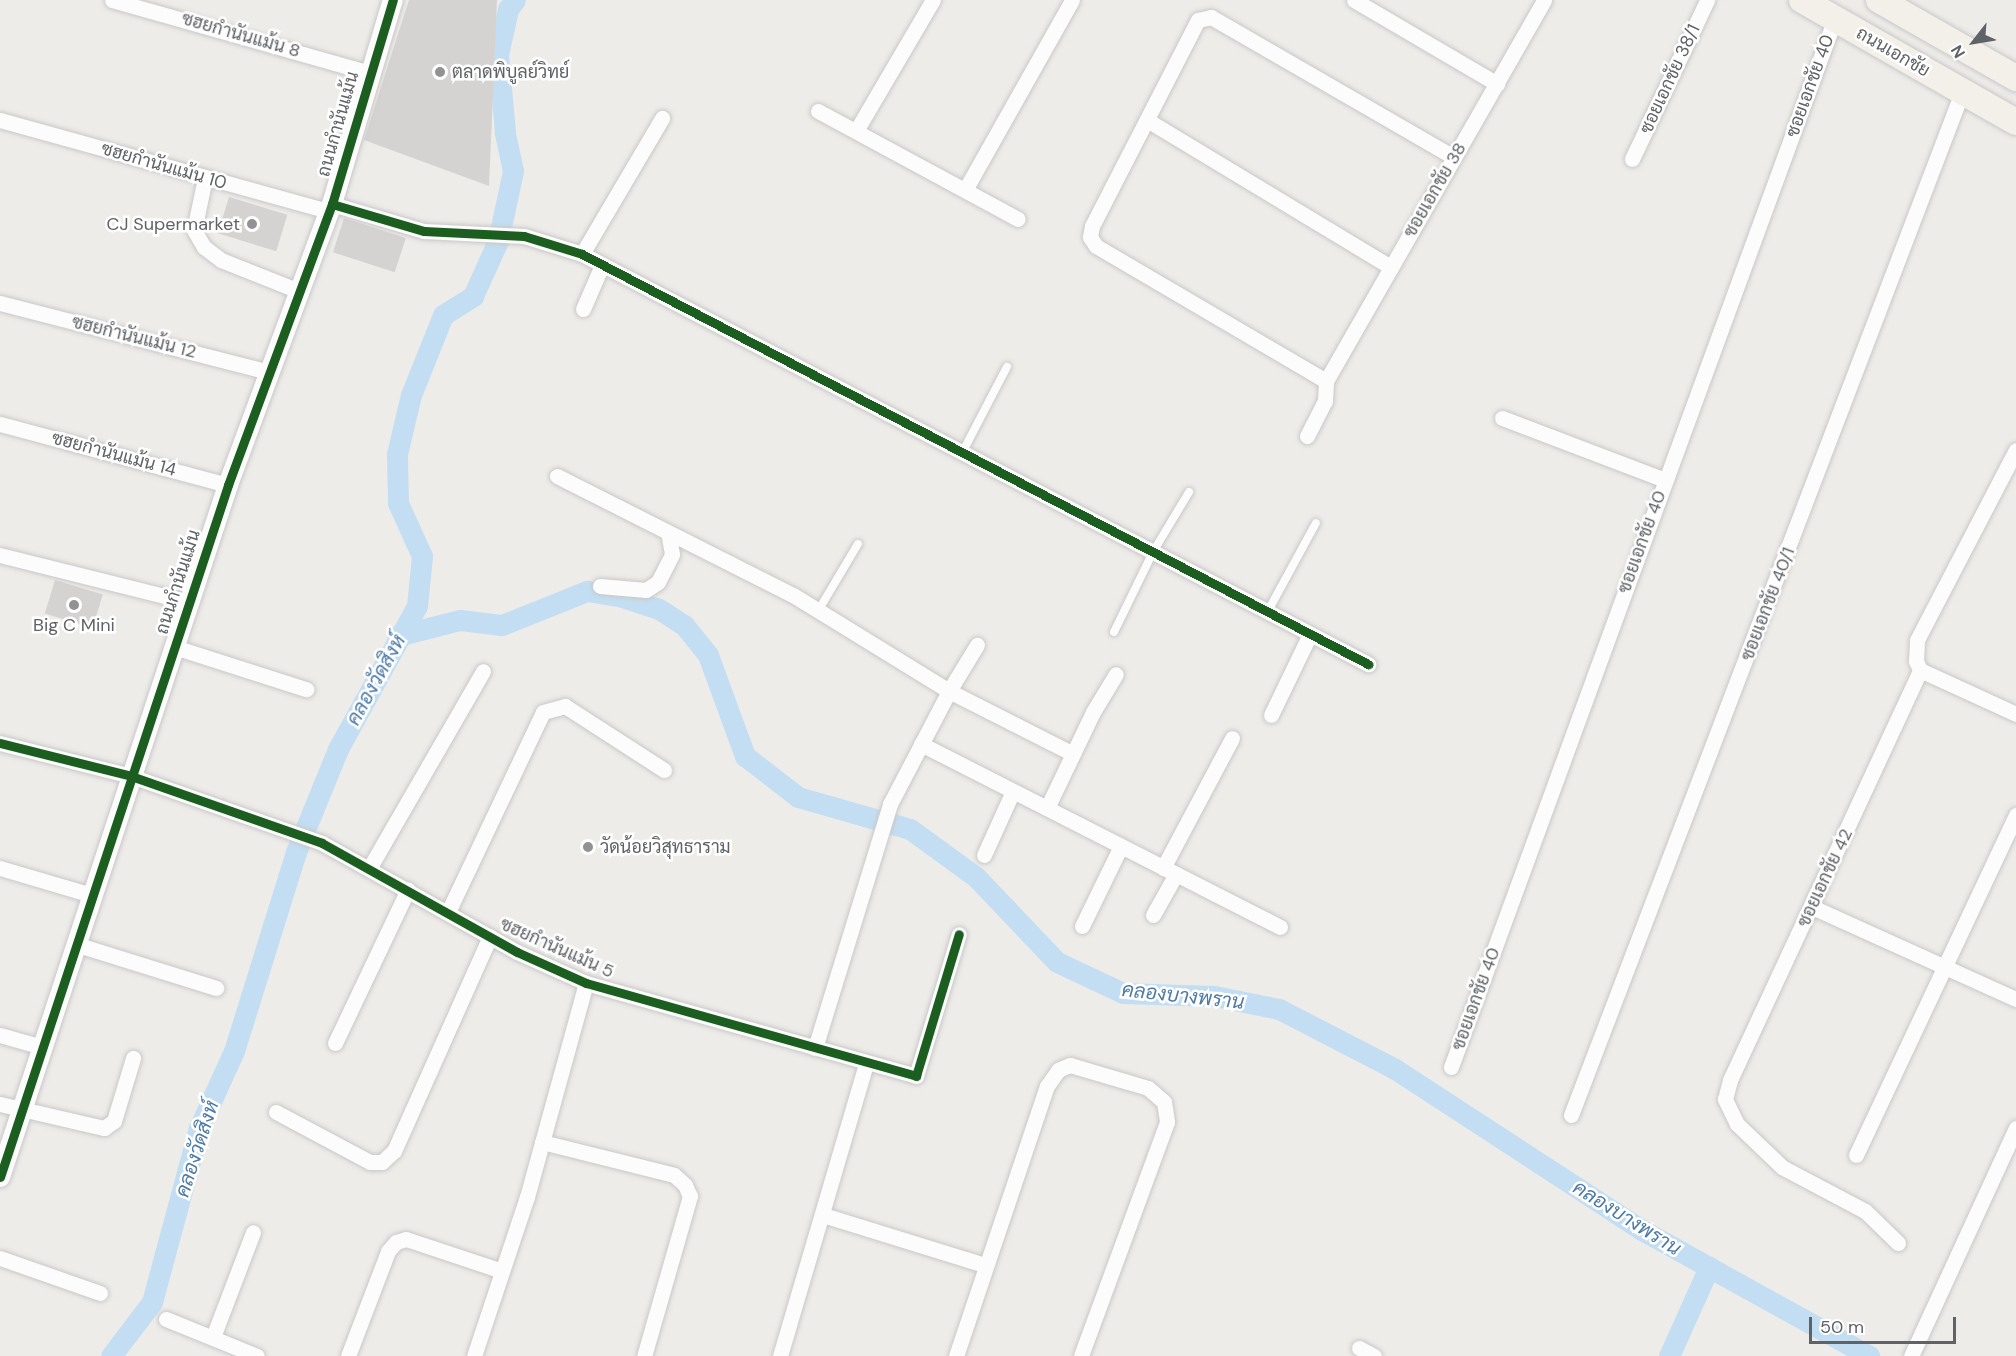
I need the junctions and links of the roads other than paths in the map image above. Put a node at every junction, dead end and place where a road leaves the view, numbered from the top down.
1 (112, 0) edge
2 (393, 0) edge
3 (933, 0) edge
4 (1072, 0) edge
5 (1354, 0) edge
6 (1545, 0) edge
7 (1707, 0) edge
8 (1802, 0) edge
9 (1879, 0) edge
10 (1835, 18) junction
11 (370, 73) junction
12 (2016, 78) edge
13 (1497, 84) junction
14 (1962, 92) junction
15 (818, 111) dead end
16 (662, 118) dead end
17 (0, 120) edge
18 (1147, 120) junction
19 (2016, 122) edge
20 (856, 131) junction
21 (1453, 157) junction
22 (1632, 159) dead end
23 (205, 178) junction
24 (965, 190) junction
25 (330, 208) junction
26 (1018, 219) dead end
27 (582, 254) junction
28 (602, 265) junction
29 (1392, 267) junction
30 (299, 291) junction
31 (0, 303) edge
32 (583, 309) dead end
33 (1007, 367) dead end
34 (268, 372) junction
35 (1326, 381) junction
36 (1502, 418) dead end
37 (0, 424) edge
38 (1307, 436) dead end
39 (2016, 450) edge
40 (963, 451) junction
41 (557, 476) dead end
42 (1665, 480) junction
43 (228, 485) junction
44 (1189, 492) dead end
45 (1316, 523) dead end
46 (668, 532) junction
47 (858, 544) dead end
48 (1153, 552) junction
49 (0, 555) edge
50 (600, 586) dead end
51 (189, 602) junction
52 (818, 611) junction
53 (1268, 611) junction
54 (1114, 632) dead end
55 (1310, 634) junction
56 (976, 645) dead end
57 (174, 648) junction
58 (1368, 664) dead end
59 (1920, 670) junction
60 (483, 671) dead end
61 (1116, 674) dead end
62 (306, 689) dead end
63 (949, 691) junction
64 (2016, 714) edge
65 (1271, 715) dead end
66 (1232, 738) dead end
67 (0, 744) edge
68 (921, 744) junction
69 (1072, 754) junction
70 (664, 770) dead end
71 (131, 776) junction
72 (1012, 790) junction
73 (1047, 808) junction
74 (2016, 815) edge
75 (1121, 846) junction
76 (984, 855) dead end
77 (370, 867) junction
78 (0, 868) edge
79 (1170, 871) junction
80 (408, 889) junction
81 (92, 894) junction
82 (1812, 907) junction
83 (448, 912) junction
84 (1153, 915) dead end
85 (1082, 926) dead end
86 (1280, 927) dead end
87 (959, 934) dead end
88 (490, 936) junction
89 (75, 944) junction
90 (1945, 967) junction
91 (586, 983) junction
92 (216, 988) dead end
93 (2016, 999) edge
94 (0, 1035) edge
95 (335, 1043) dead end
96 (42, 1047) junction
97 (816, 1048) junction
98 (133, 1058) dead end
99 (866, 1064) junction
100 (1452, 1067) dead end
101 (0, 1104) edge
102 (22, 1110) junction
103 (276, 1112) dead end
104 (1571, 1115) dead end
105 (2016, 1128) edge
106 (542, 1142) junction
107 (1856, 1155) dead end
108 (0, 1177) edge
109 (823, 1215) junction
110 (253, 1232) dead end
111 (1898, 1243) dead end
112 (0, 1258) edge
113 (985, 1265) junction
114 (502, 1271) junction
115 (100, 1293) dead end
116 (166, 1319) dead end
117 (213, 1337) junction
118 (1359, 1348) dead end
119 (257, 1356) edge
120 (348, 1356) edge
121 (474, 1356) edge
122 (644, 1356) edge
123 (780, 1356) edge
124 (957, 1356) edge
125 (1081, 1356) edge
126 (1374, 1356) edge
127 (1911, 1356) edge

1 - 11 street, ซฮยกำนันแม้น 8
2 - 11 street, ถนนกำนันแม้น
3 - 20 street
4 - 24 street
5 - 13 street
6 - 13 street, ซอยเอกชัย 38
7 - 22 street, ซอยเอกชัย 38/1
8 - 10 main road, ถนนเอกชัย
9 - 12 main road
10 - 14 main road, ถนนเอกชัย
10 - 42 street, ซอยเอกชัย 40
11 - 25 street, ถนนกำนันแม้น
13 - 21 street, ซอยเอกชัย 38
14 - 19 main road, ถนนเอกชัย
14 - 104 street, ซอยเอกชัย 40/1
15 - 20 street
16 - 27 street
17 - 23 street, ซฮยกำนันแม้น 10
18 - 21 street
18 - 29 street
18 - 35 street
20 - 24 street
21 - 29 street, ซอยเอกชัย 38
23 - 25 street, ซฮยกำนันแม้น 10
23 - 30 street
24 - 26 street
25 - 27 street, ซฮยกำนันแม้น 10
25 - 30 street, ถนนกำนันแม้น
27 - 28 street, ซฮยกำนันแม้น 10
28 - 32 street
28 - 40 street, ซฮยกำนันแม้น 10
29 - 35 street, ซอยเอกชัย 38
30 - 34 street, ถนนกำนันแม้น
31 - 34 street, ซฮยกำนันแม้น 12
33 - 40 lane
34 - 43 street, ถนนกำนันแม้น
35 - 38 street, ซอยเอกชัย 38
36 - 42 street
37 - 43 street, ซฮยกำนันแม้น 14
39 - 59 street
40 - 48 street, ซฮยกำนันแม้น 10
41 - 46 street
42 - 100 street, ซอยเอกชัย 40
43 - 51 street, ถนนกำนันแม้น
44 - 48 lane
45 - 53 lane
46 - 50 street
46 - 52 street
47 - 52 lane
48 - 53 street, ซฮยกำนันแม้น 10
48 - 54 lane
49 - 51 street
51 - 57 street, ถนนกำนันแม้น
52 - 63 street
53 - 55 street, ซฮยกำนันแม้น 10
55 - 58 street, ซฮยกำนันแม้น 10
55 - 65 street
56 - 63 street
57 - 62 street
57 - 71 street, ถนนกำนันแม้น
59 - 64 street
59 - 82 street, ซอยเอกชัย 42
60 - 77 street
61 - 69 street
63 - 68 street
63 - 69 street
66 - 79 street
67 - 71 street, ซฮยกำนันแม้น 5
68 - 72 street
68 - 97 street
69 - 73 street
70 - 83 street
71 - 77 street, ซฮยกำนันแม้น 5
71 - 81 street, ถนนกำนันแม้น
72 - 73 street
72 - 76 street
73 - 75 street
74 - 90 street
75 - 79 street
75 - 85 street
77 - 80 street, ซฮยกำนันแม้น 5
78 - 81 street
79 - 84 street
79 - 86 street
80 - 83 street, ซฮยกำนันแม้น 5
80 - 95 street
81 - 89 street, ถนนกำนันแม้น
82 - 90 street
82 - 111 street, ซอยเอกชัย 42
83 - 88 street, ซฮยกำนันแม้น 5
87 - 99 street, ซฮยกำนันแม้น 5
88 - 91 street, ซฮยกำนันแม้น 5
88 - 103 street
89 - 92 street
89 - 96 street, ถนนกำนันแม้น
90 - 93 street
90 - 107 street
91 - 97 street, ซฮยกำนันแม้น 5
91 - 106 street
94 - 96 street
96 - 102 street, ถนนกำนันแม้น
97 - 99 street, ซฮยกำนันแม้น 5
98 - 102 street
99 - 109 street
101 - 102 street
102 - 108 street, ถนนกำนันแม้น
105 - 127 street
106 - 114 street
106 - 122 street
109 - 113 street
109 - 123 street
110 - 117 street
112 - 115 street
113 - 124 street
113 - 125 street
114 - 120 street
114 - 121 street
116 - 117 street
117 - 119 street
118 - 126 street

